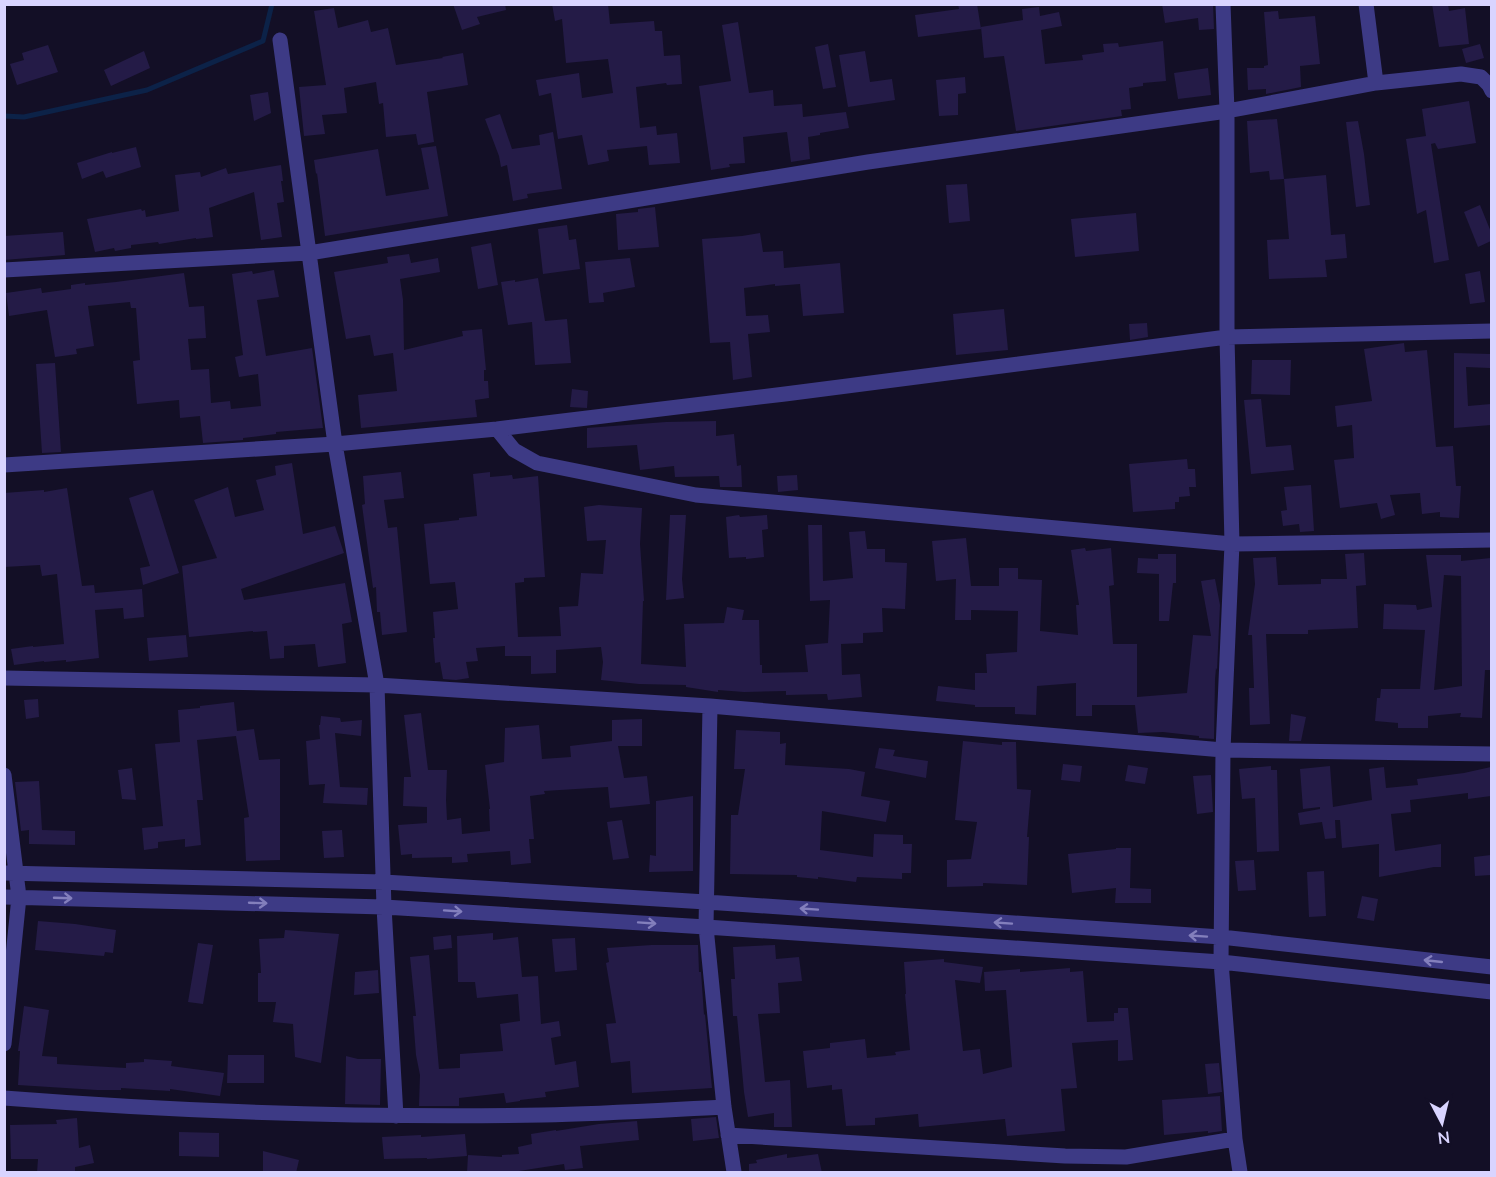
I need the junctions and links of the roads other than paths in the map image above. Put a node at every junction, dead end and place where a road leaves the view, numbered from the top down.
1 (1223, 4) edge
2 (1366, 4) edge
3 (280, 40) dead end
4 (1376, 84) junction
5 (1491, 91) edge
6 (1227, 111) junction
7 (309, 253) junction
8 (4, 270) edge
9 (1491, 331) edge
10 (1227, 337) junction
11 (497, 429) junction
12 (334, 444) junction
13 (4, 465) edge
14 (1491, 540) edge
15 (1232, 544) junction
16 (4, 678) edge
17 (377, 685) junction
18 (710, 706) junction
19 (1223, 750) junction
20 (1491, 754) edge
21 (4, 775) edge
22 (10, 873) edge
23 (384, 882) junction
24 (12, 897) edge
25 (706, 902) junction
26 (384, 907) junction
27 (706, 927) junction
28 (1221, 938) junction
29 (1221, 962) junction
30 (1491, 967) edge
31 (1491, 992) edge
32 (4, 1044) edge
33 (4, 1098) edge
34 (724, 1107) junction
35 (396, 1116) junction
36 (728, 1135) junction
37 (1236, 1138) junction
38 (734, 1173) edge
39 (1240, 1173) edge

1 - 6 street
2 - 4 street
3 - 7 street
4 - 5 street
4 - 6 street
6 - 7 street
6 - 10 street
7 - 8 street
7 - 12 street
9 - 10 street
10 - 11 street
10 - 15 street
11 - 12 street
11 - 15 street
12 - 13 street
12 - 17 street
14 - 15 street
15 - 19 street
16 - 17 street
17 - 18 street
17 - 23 street
18 - 19 street
18 - 25 street
19 - 20 street
19 - 28 street
21 - 22 street
22 - 23 street
22 - 24 street
23 - 25 street
23 - 26 street
24 -> 26 street
24 - 32 street
25 - 27 street
28 -> 25 street
26 -> 27 street
26 - 35 street
27 - 29 street
27 - 34 street
28 - 29 street
30 -> 28 street
29 - 31 street
29 - 37 street
33 - 35 street
34 - 35 street
34 - 36 street
36 - 37 street
36 - 38 street
37 - 39 street

